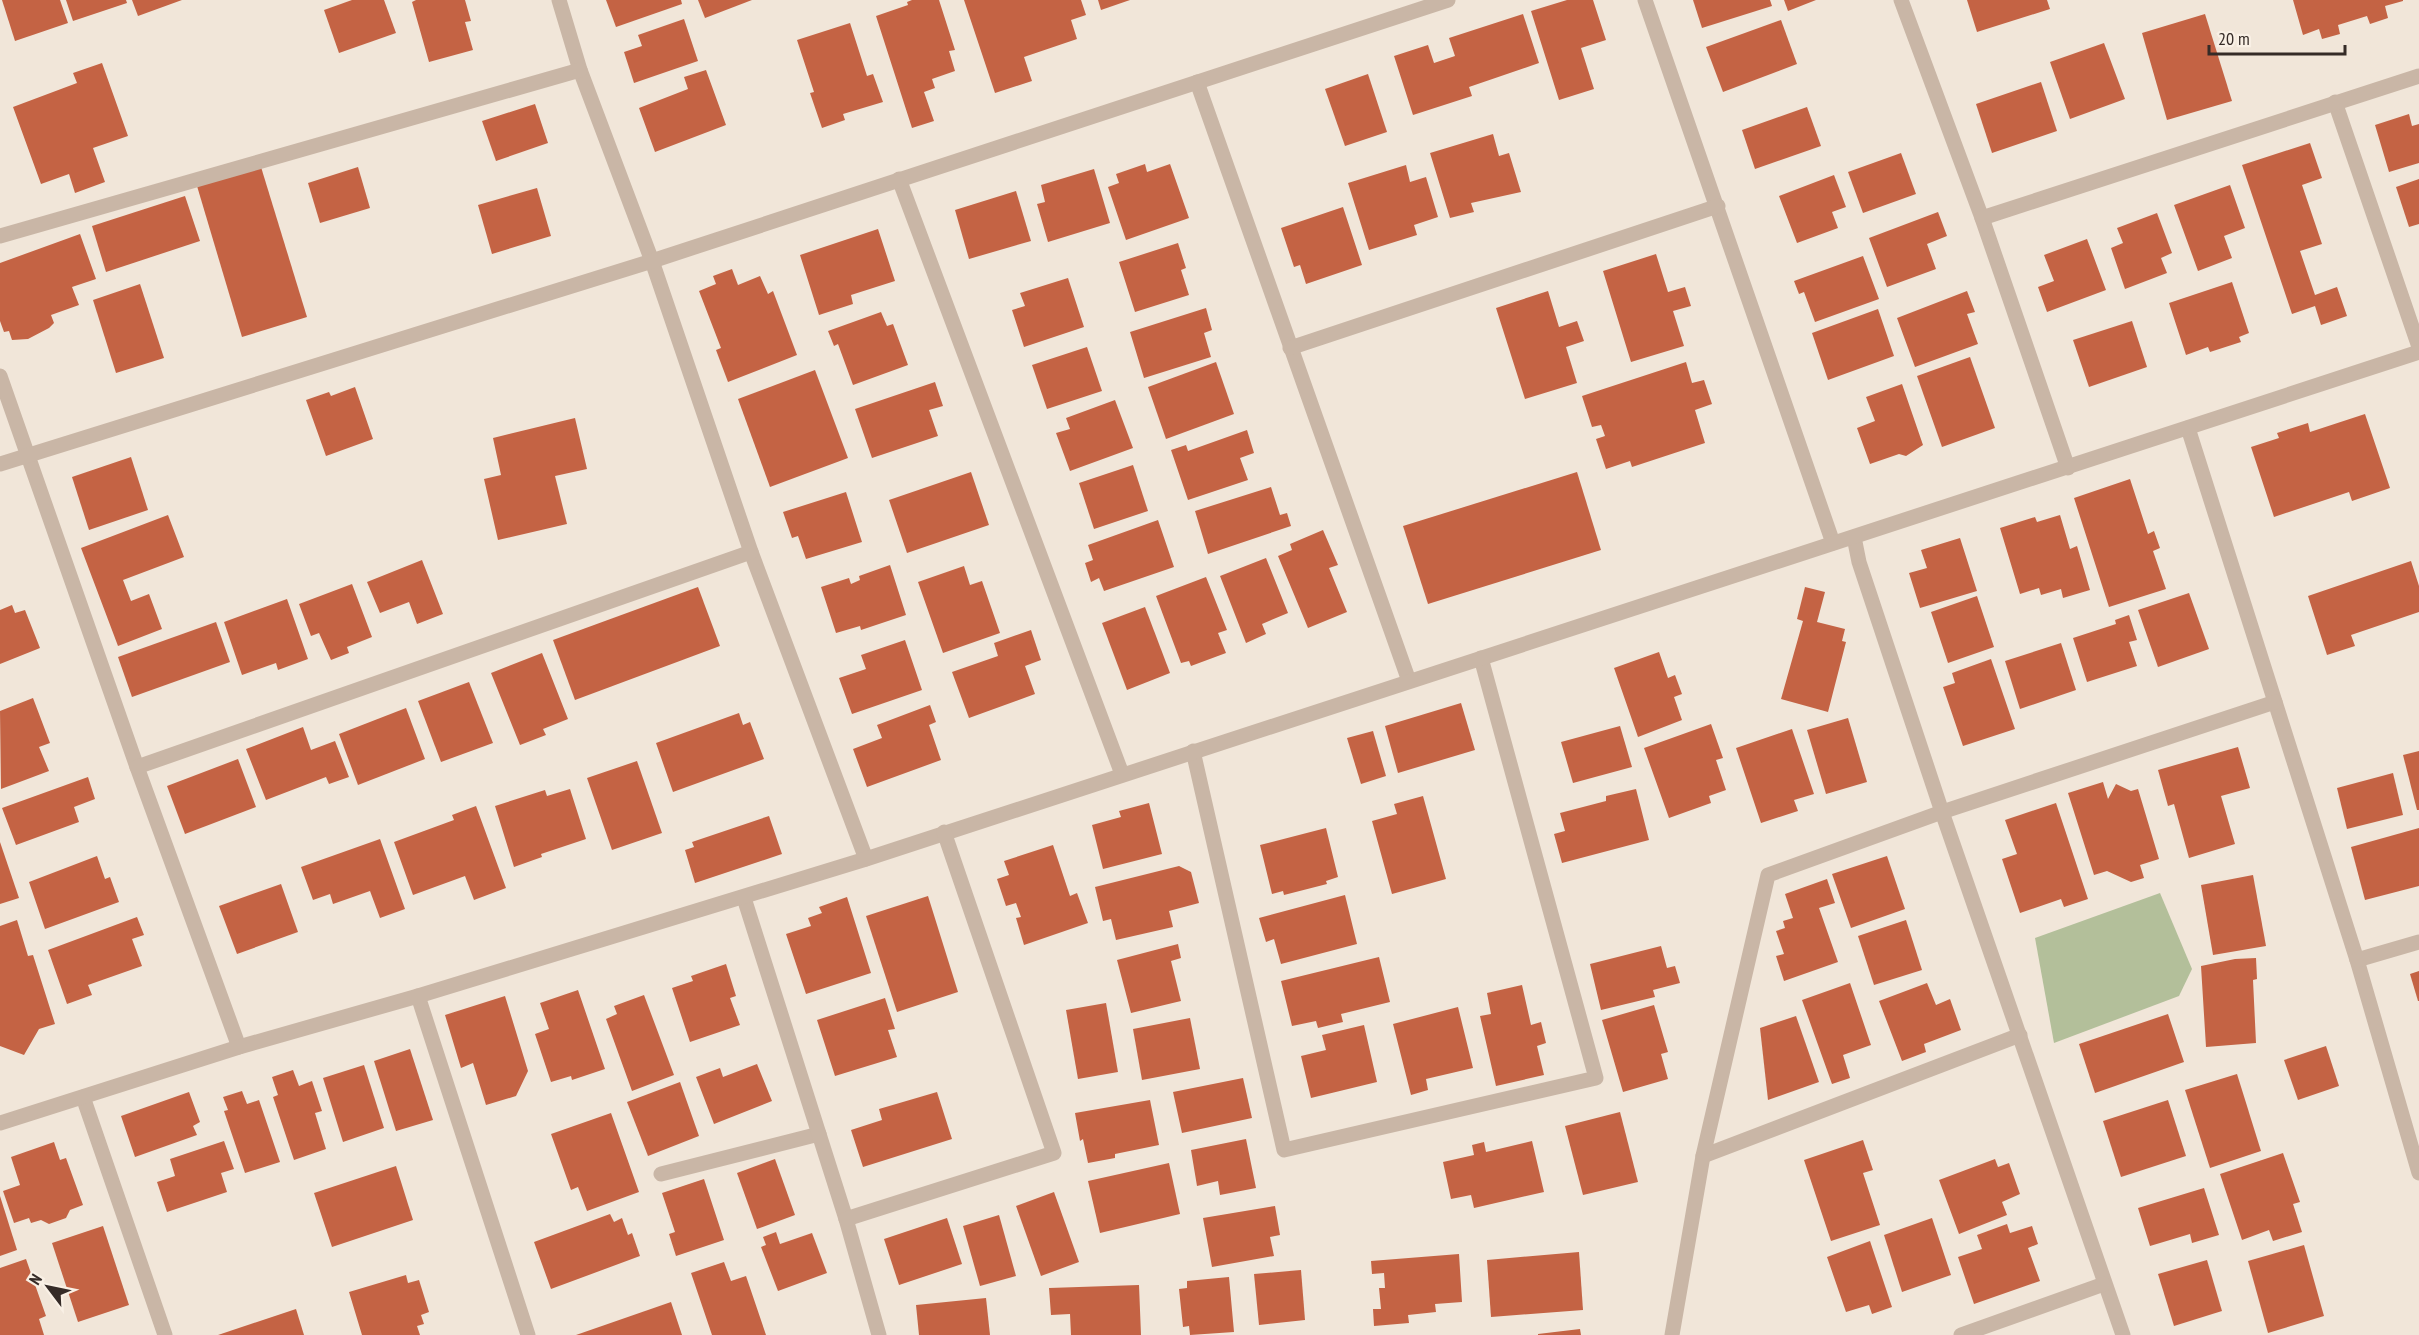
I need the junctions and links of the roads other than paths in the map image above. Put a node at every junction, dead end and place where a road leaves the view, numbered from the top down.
1 (559, 0) edge
2 (1448, 0) edge
3 (1646, 0) edge
4 (1901, 0) edge
5 (580, 70) junction
6 (2419, 76) edge
7 (1197, 82) junction
8 (2335, 102) junction
9 (899, 179) junction
10 (1718, 206) junction
11 (1982, 218) junction
12 (0, 236) edge
13 (652, 261) junction
14 (2419, 347) edge
15 (1290, 348) junction
16 (2419, 352) edge
17 (0, 376) edge
18 (2188, 428) junction
19 (29, 455) junction
20 (0, 464) edge
21 (2068, 468) junction
22 (1854, 537) junction
23 (1833, 543) junction
24 (751, 552) junction
25 (1482, 658) junction
26 (1409, 681) junction
27 (2275, 702) junction
28 (1193, 751) junction
29 (137, 767) junction
30 (1122, 774) junction
31 (1942, 812) junction
32 (944, 832) junction
33 (866, 859) junction
34 (744, 898) junction
35 (2419, 942) edge
36 (2357, 960) junction
37 (418, 996) junction
38 (2020, 1035) junction
39 (239, 1047) junction
40 (83, 1097) junction
41 (0, 1124) edge
42 (819, 1134) junction
43 (1703, 1156) junction
44 (2419, 1173) edge
45 (661, 1174) dead end
46 (846, 1219) junction
47 (2104, 1284) junction
48 (165, 1335) edge
49 (528, 1335) edge
50 (879, 1335) edge
51 (1672, 1335) edge
52 (1961, 1335) edge
53 (2123, 1335) edge

1 - 5 street
2 - 7 street
3 - 10 street
4 - 11 street
5 - 12 street
5 - 13 street
6 - 8 street
7 - 9 street
7 - 15 street
8 - 11 street
8 - 14 street
9 - 13 street
9 - 30 street
10 - 15 street
10 - 23 street
11 - 21 street
13 - 19 street
13 - 24 street
15 - 26 street
16 - 18 street
17 - 19 street
18 - 21 street
18 - 27 street
19 - 20 street
19 - 29 street
21 - 22 street
22 - 23 street
22 - 31 street
23 - 25 street
24 - 29 street
24 - 33 street
25 - 26 street
25 - 28 street
26 - 28 street
27 - 31 street
27 - 36 street
28 - 30 street
29 - 39 street
30 - 32 street
31 - 38 street
31 - 43 street
32 - 33 street
32 - 46 street
33 - 34 street
34 - 37 street
34 - 42 street
35 - 36 street
36 - 44 street
37 - 39 street
37 - 49 street
38 - 43 street
38 - 47 street
39 - 40 street
40 - 41 street
40 - 48 street
42 - 45 street
42 - 46 street
43 - 51 street
46 - 50 street
47 - 52 street
47 - 53 street

